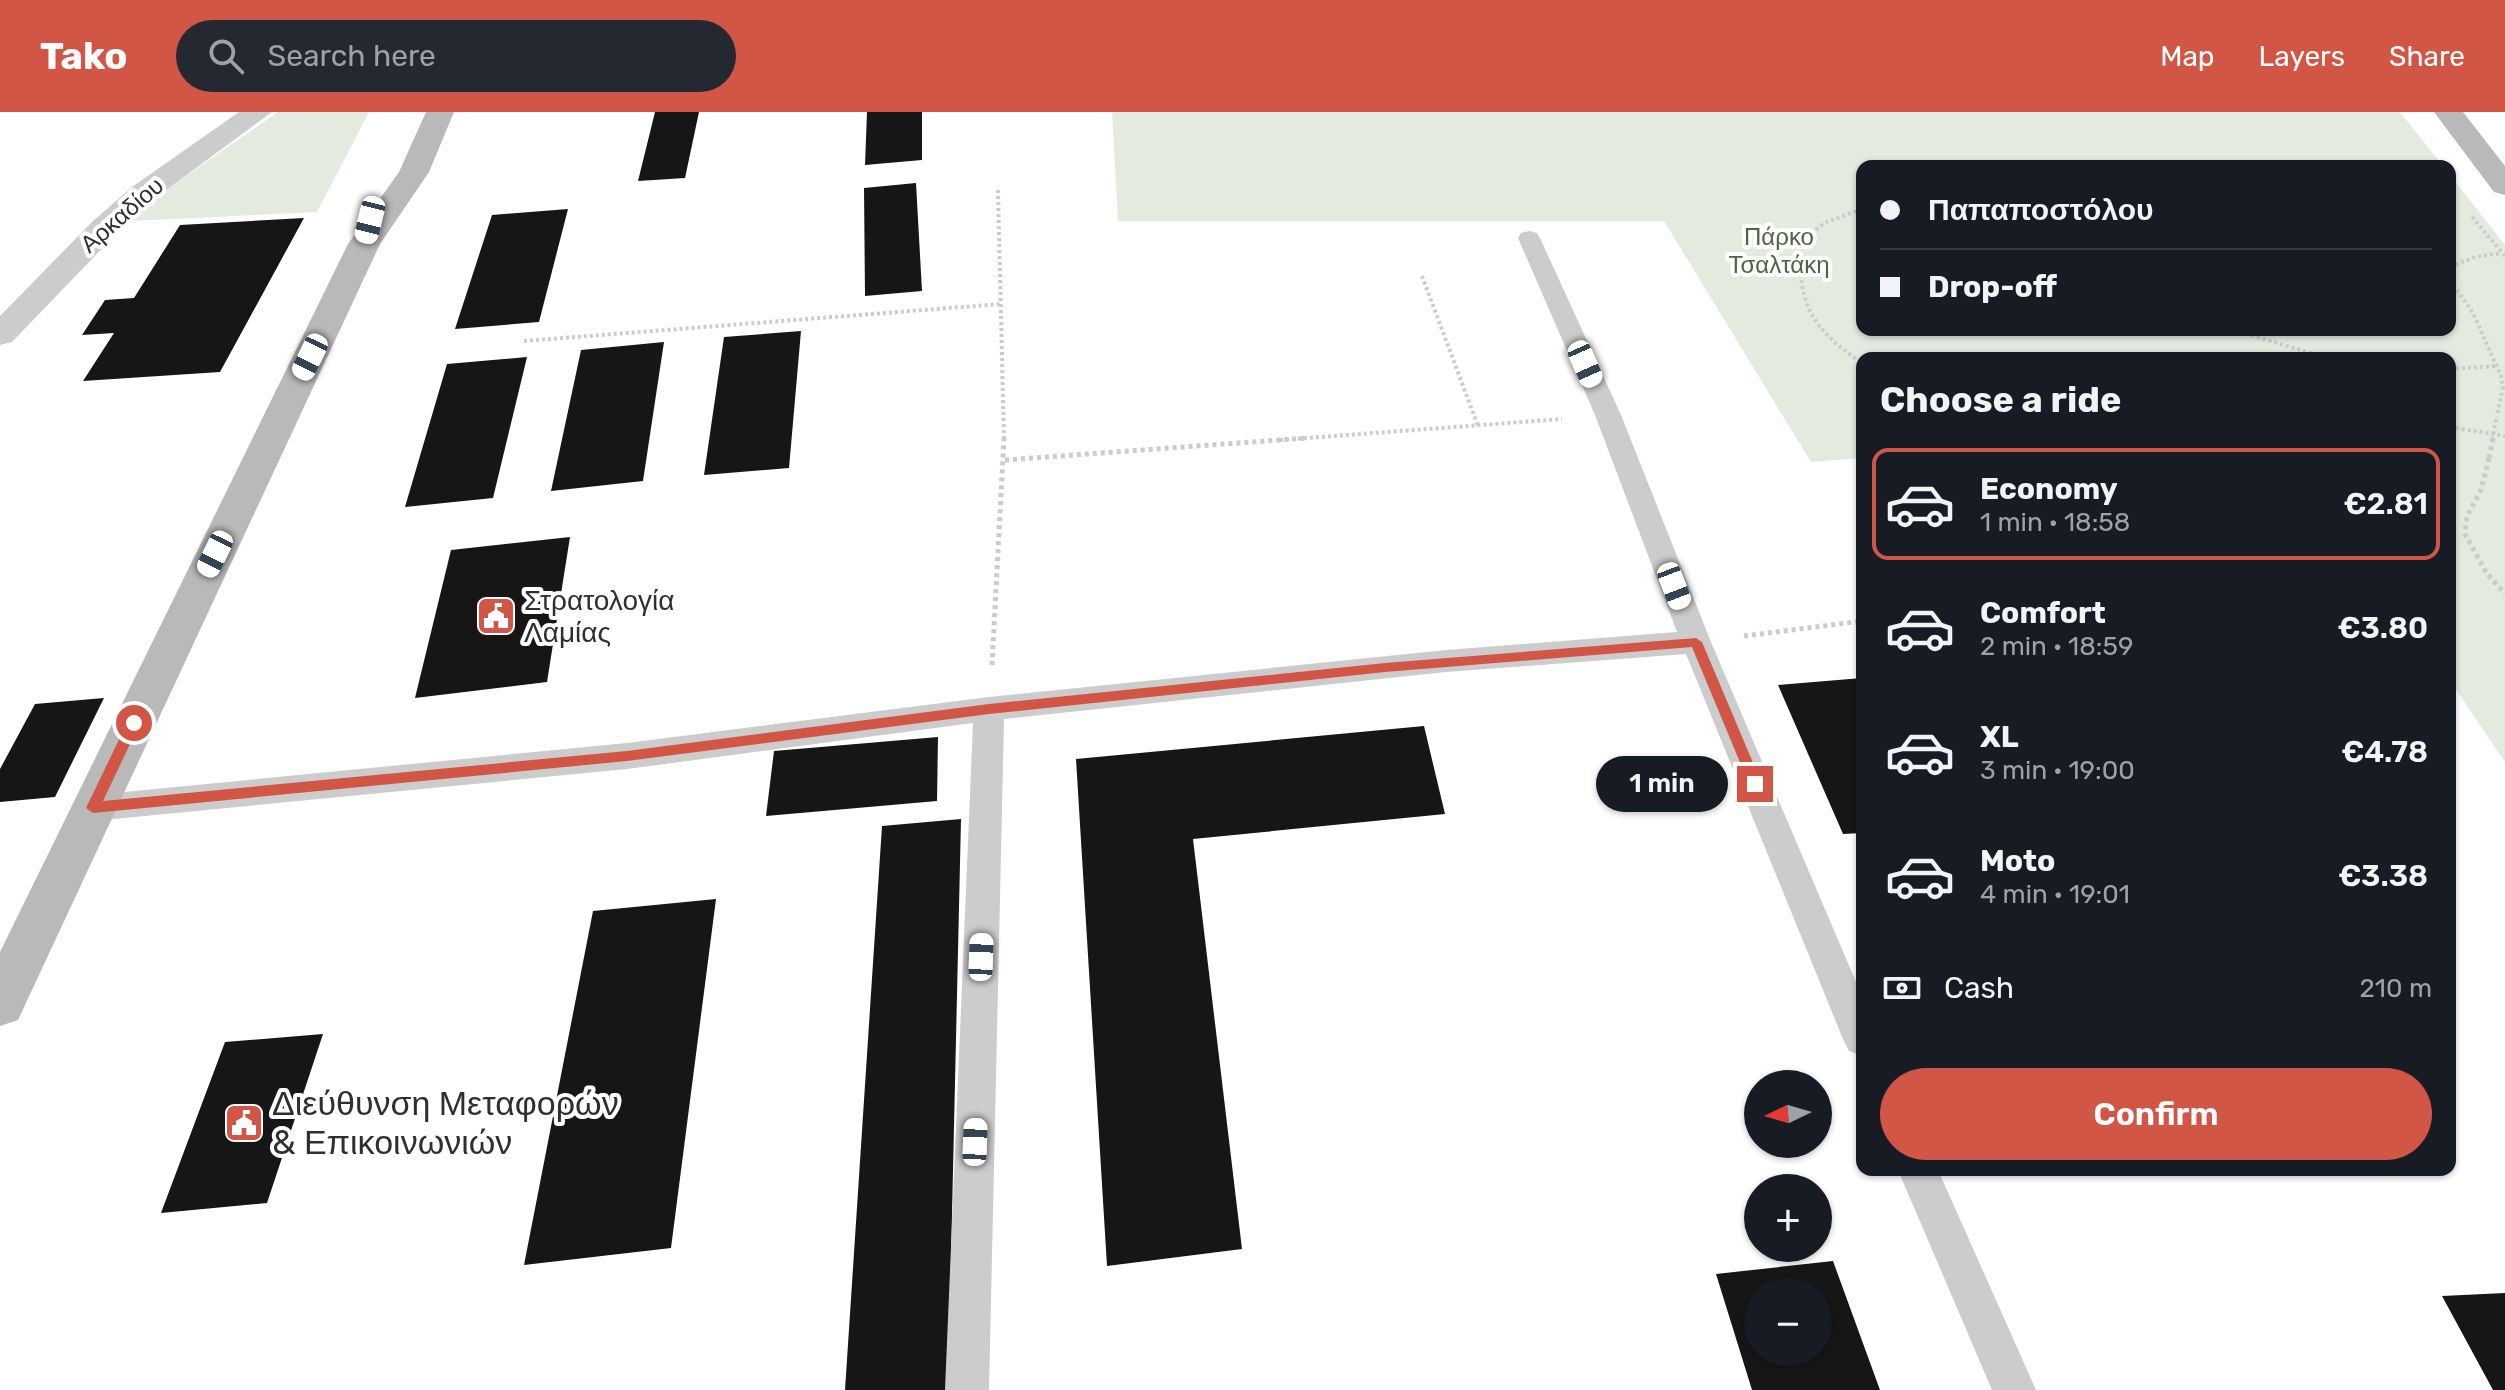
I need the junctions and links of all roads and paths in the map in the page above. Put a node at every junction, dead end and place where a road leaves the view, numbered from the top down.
1 (258, 112) edge
2 (440, 112) edge
3 (2448, 112) edge
4 (387, 161) dead end
5 (2505, 186) edge
6 (998, 190) dead end
7 (2465, 210) dead end
8 (1856, 211) edge
9 (1529, 238) dead end
10 (364, 244) junction
11 (2504, 255) edge
12 (2456, 265) edge
13 (1422, 276) dead end
14 (2456, 289) edge
15 (1001, 304) junction
16 (0, 335) edge
17 (2254, 336) edge
18 (524, 341) dead end
19 (2307, 352) edge
20 (1856, 359) edge
21 (2497, 366) junction
22 (2456, 369) edge
23 (1608, 415) junction
24 (1478, 426) junction
25 (2456, 428) edge
26 (2505, 436) edge
27 (1005, 460) junction
28 (2505, 594) edge
29 (1856, 622) edge
30 (1696, 642) junction
31 (989, 709) junction
32 (93, 808) junction
33 (0, 1004) edge
34 (1856, 1025) edge
35 (1921, 1176) edge
36 (967, 1390) edge
37 (2014, 1390) edge

1 - 16 street, Αρκαδίου
2 - 10 main road
3 - 5 main road
4 - 10 main road
6 - 15 path
7 - 11 path
8 - 20 path
9 - 23 lane
10 - 32 main road
11 - 12 path
13 - 24 path
14 - 21 path
15 - 18 path
15 - 27 path
17 - 19 path
21 - 22 path
21 - 28 path, bridge
23 - 24 path
23 - 30 lane
24 - 27 path
25 - 26 path
27 - 31 path
29 - 30 path
30 - 31 lane
30 - 34 lane
31 - 32 lane
31 - 36 lane
32 - 33 main road
35 - 37 lane

